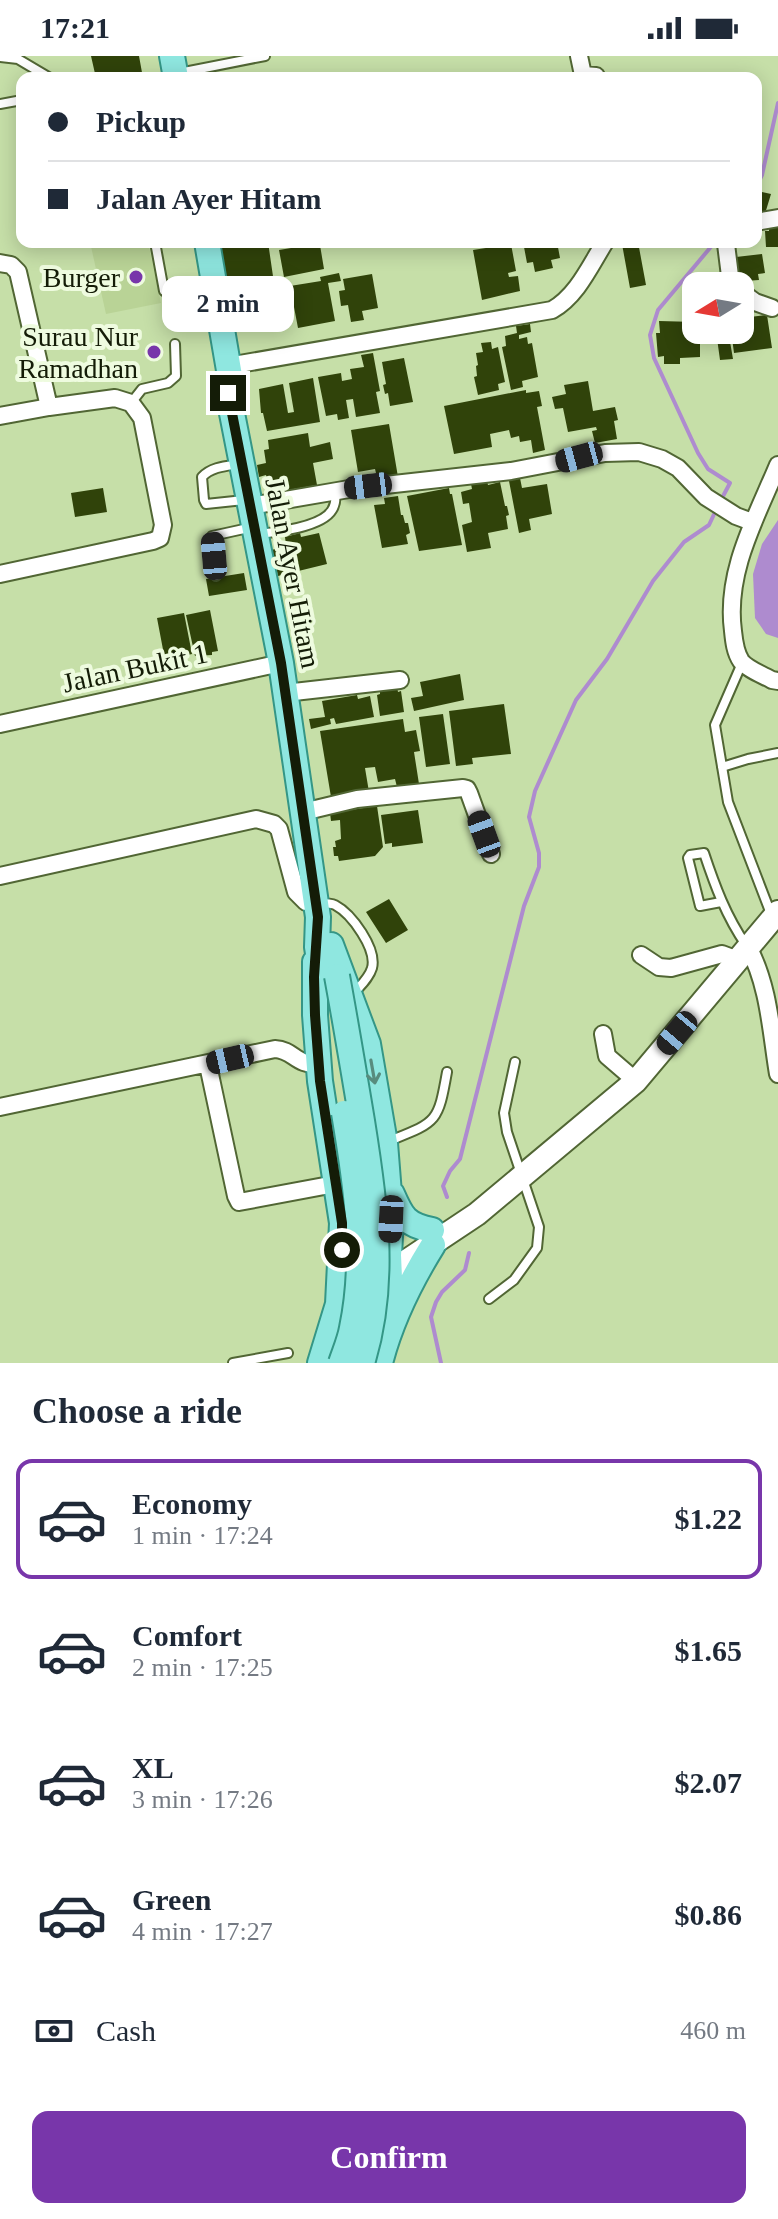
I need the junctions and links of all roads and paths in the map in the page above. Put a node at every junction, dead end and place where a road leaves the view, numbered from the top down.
1 (265, 56) edge
2 (0, 57) edge
3 (169, 68) edge
4 (40, 72) edge
5 (156, 248) edge
6 (195, 248) edge
7 (208, 248) edge
8 (601, 248) edge
9 (726, 248) edge
10 (0, 263) edge
11 (729, 272) edge
12 (202, 287) junction
13 (754, 301) edge
14 (772, 308) dead end
15 (175, 344) dead end
16 (228, 366) junction
17 (228, 393) junction
18 (131, 403) junction
19 (49, 407) junction
20 (0, 416) edge
21 (242, 463) junction
22 (778, 465) edge
23 (335, 491) junction
24 (252, 517) junction
25 (744, 519) junction
26 (0, 574) edge
27 (216, 576) dead end
28 (281, 663) junction
29 (742, 663) junction
30 (400, 680) dead end
31 (778, 681) edge
32 (285, 693) junction
33 (0, 724) edge
34 (778, 753) edge
35 (722, 767) junction
36 (303, 812) junction
37 (491, 854) dead end
38 (0, 876) edge
39 (721, 902) junction
40 (317, 910) junction
41 (776, 915) edge
42 (324, 946) junction
43 (743, 954) junction
44 (641, 955) dead end
45 (337, 984) junction
46 (603, 1034) dead end
47 (515, 1062) dead end
48 (319, 1064) junction
49 (208, 1065) junction
50 (447, 1072) dead end
51 (778, 1074) edge
52 (636, 1081) junction
53 (0, 1107) edge
54 (385, 1143) junction
55 (522, 1177) junction
56 (335, 1184) junction
57 (391, 1192) junction
58 (391, 1219) junction
59 (342, 1223) junction
60 (433, 1238) junction
61 (390, 1264) junction
62 (341, 1276) junction
63 (489, 1299) dead end
64 (391, 1302) junction
65 (338, 1304) junction
66 (387, 1338) junction
67 (288, 1353) dead end
68 (233, 1363) edge
69 (320, 1363) edge
70 (341, 1363) edge
71 (362, 1363) edge
72 (380, 1363) edge

1 - 3 lane
2 - 4 lane
5 - 12 lane
6 - 12 main road
7 - 16 main road, Jalan Ayer Hitam
8 - 16 street
9 - 11 street
10 - 19 street
12 - 17 main road
13 - 14 street
15 - 18 lane
16 - 17 main road, Jalan Ayer Hitam
17 - 21 main road, Jalan Ayer Hitam
18 - 19 street
18 - 26 street
19 - 20 street
21 - 24 main road, Jalan Ayer Hitam
21 - 24 lane
22 - 25 street
23 - 24 street
23 - 24 lane
23 - 25 street
24 - 27 lane
24 - 28 main road, Jalan Ayer Hitam
25 - 29 street
28 - 32 main road, Jalan Ayer Hitam
28 - 33 street, Jalan Bukit 1
29 - 31 street
29 - 35 lane
30 - 32 street
32 - 36 main road, Jalan Ayer Hitam
34 - 35 lane
35 - 41 lane
36 - 37 street
36 - 40 main road, Jalan Ayer Hitam
38 - 40 street
39 - 39 lane
39 - 43 lane
40 - 42 main road, Jalan Ayer Hitam
40 - 45 lane
41 - 43 street
42 - 45 main road, Jalan Ayer Hitam
42 - 45 main road
42 - 48 main road
43 - 44 street
43 - 51 street
43 - 52 street
45 -> 54 main road
45 - 70 main road, bridge
45 - 71 main road, bridge
46 - 52 street
47 - 55 lane
48 - 49 street
48 - 56 main road
49 - 53 street
49 - 56 street
50 - 54 lane
52 - 55 street
54 - 57 main road
55 - 60 street
55 - 63 lane
56 - 59 main road
57 - 58 main road
57 - 60 main road
58 - 59 main road
58 - 61 main road
59 - 62 main road
60 - 61 street
60 - 66 main road
61 - 62 street
61 - 64 main road
62 - 65 main road
64 - 65 main road
64 - 66 main road
65 - 69 main road
66 - 72 main road
67 - 68 lane

